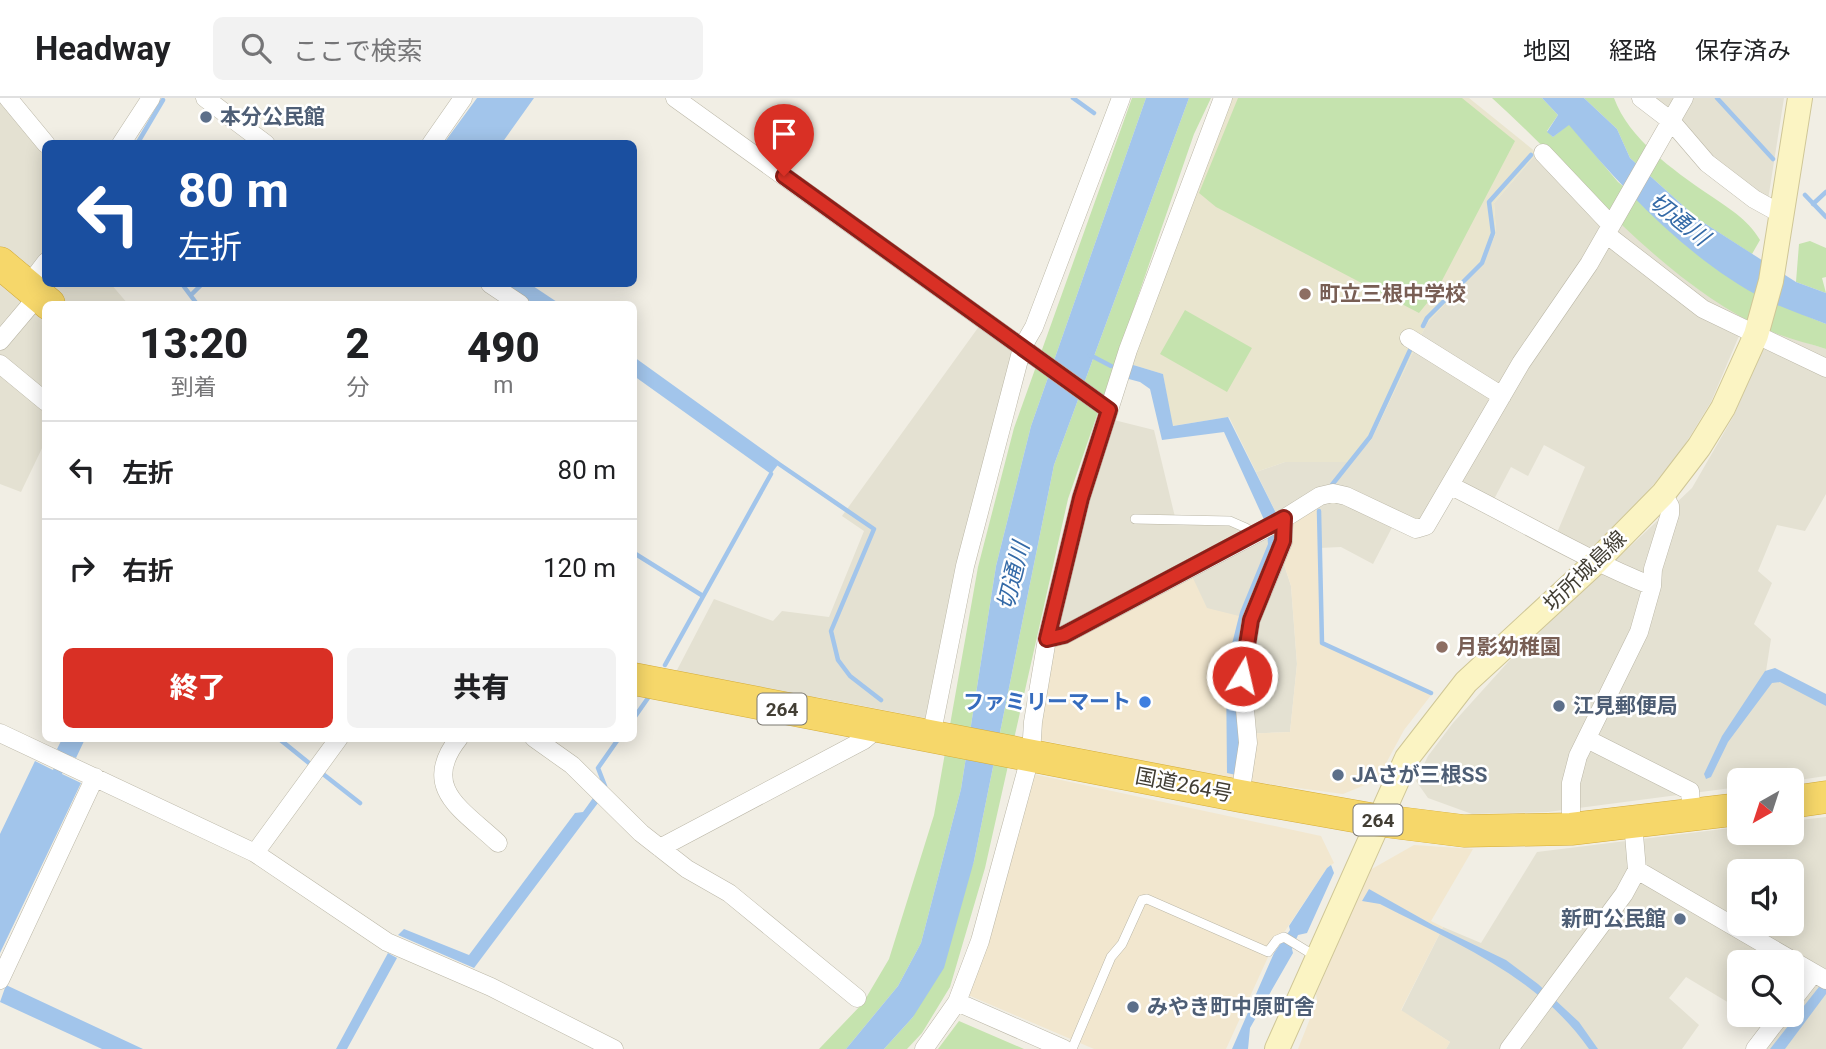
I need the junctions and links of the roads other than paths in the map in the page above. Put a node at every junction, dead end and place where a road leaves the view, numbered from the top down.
1 (8, 98) edge
2 (151, 98) edge
3 (205, 98) edge
4 (463, 98) edge
5 (675, 98) edge
6 (1121, 98) edge
7 (1223, 98) edge
8 (1641, 98) edge
9 (1684, 98) edge
10 (1800, 98) edge
11 (1669, 124) junction
12 (43, 140) edge
13 (124, 140) edge
14 (261, 140) edge
15 (433, 140) edge
16 (1543, 153) dead end
17 (1783, 215) junction
18 (1610, 226) junction
19 (0, 263) edge
20 (40, 287) edge
21 (494, 287) edge
22 (516, 301) edge
23 (1756, 335) junction
24 (1409, 338) dead end
25 (0, 341) edge
26 (1025, 350) junction
27 (0, 364) edge
28 (1826, 368) edge
29 (1502, 396) junction
30 (42, 399) edge
31 (1106, 408) junction
32 (1451, 486) junction
33 (1663, 495) junction
34 (1135, 519) dead end
35 (1282, 519) junction
36 (1257, 533) junction
37 (1595, 563) junction
38 (1652, 586) junction
39 (1047, 639) junction
40 (637, 680) edge
41 (878, 729) junction
42 (0, 733) edge
43 (931, 737) junction
44 (1587, 739) junction
45 (336, 742) edge
46 (457, 742) edge
47 (540, 742) edge
48 (1026, 753) junction
49 (95, 778) junction
50 (1241, 796) junction
51 (1826, 797) edge
52 (1804, 800) edge
53 (1727, 811) edge
54 (1692, 815) junction
55 (1376, 820) junction
56 (1633, 823) junction
57 (1571, 829) junction
58 (498, 844) dead end
59 (660, 848) junction
60 (255, 853) junction
61 (1637, 870) junction
62 (1307, 950) junction
63 (1821, 977) edge
64 (0, 980) edge
65 (1804, 991) edge
66 (857, 998) dead end
67 (957, 1002) junction
68 (1772, 1027) edge
69 (614, 1049) edge
70 (924, 1049) edge
71 (1064, 1049) edge
72 (1072, 1049) edge
73 (1276, 1049) edge
74 (1510, 1049) edge
75 (1755, 1049) edge

1 - 12 street
2 - 13 street
3 - 14 street
4 - 15 street
5 - 26 street
6 - 26 street
7 - 31 street
8 - 11 street
9 - 11 street
10 - 17 main road, 坊所城島線
11 - 17 street
11 - 18 street
16 - 18 street
17 - 23 main road, 坊所城島線
18 - 23 street
18 - 29 street
19 - 20 highway
20 - 25 street
21 - 22 street
23 - 28 street
23 - 33 main road, 坊所城島線
24 - 29 street
26 - 31 street
26 - 43 street
27 - 30 street
29 - 32 street
31 - 39 street
32 - 35 street
32 - 37 street
33 - 37 main road, 坊所城島線
33 - 38 street
34 - 36 lane
35 - 36 street
35 - 50 street
36 - 39 street
37 - 38 street
37 - 55 main road, 坊所城島線
38 - 44 street
39 - 48 street
40 - 41 highway, 国道264号 / 264
41 - 43 highway, 国道264号 / 264
41 - 59 street
42 - 49 street
43 - 48 highway, 国道264号 / 264
44 - 54 street
44 - 57 street
45 - 60 street
46 - 58 street
47 - 59 street
48 - 50 highway, 国道264号 / 264
48 - 67 street
49 - 60 street
49 - 64 street
50 - 55 highway, 国道264号 / 264
51 - 52 highway
53 - 54 highway, 国道264号 / 264
54 - 56 highway, 国道264号 / 264
55 - 57 highway, 国道264号 / 264
55 - 62 main road, 坊所城島線
56 - 57 highway, 国道264号 / 264
56 - 61 street
59 - 66 street
60 - 69 street
61 - 63 street
61 - 74 street
62 - 72 lane
62 - 73 main road, 坊所城島線
63 - 65 street
67 - 70 street
67 - 71 street
68 - 75 street

